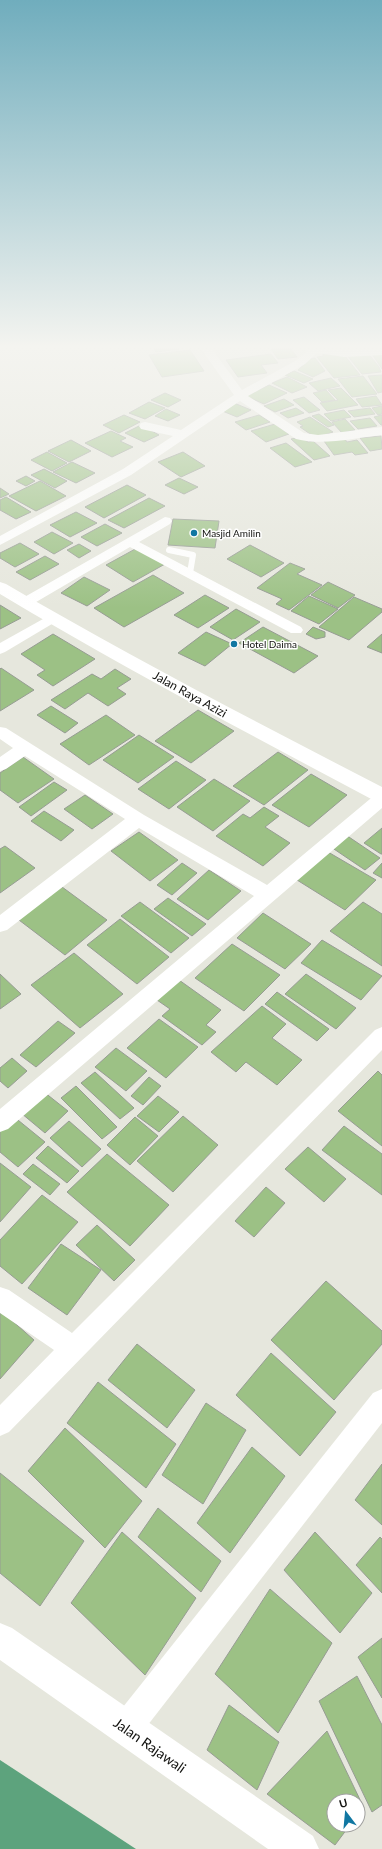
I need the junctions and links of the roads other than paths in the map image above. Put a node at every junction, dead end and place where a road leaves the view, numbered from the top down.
1 (179, 435) edge
2 (299, 435) edge
3 (349, 435) edge
4 (165, 521) dead end
5 (0, 541) edge
6 (130, 542) junction
7 (169, 550) dead end
8 (190, 573) junction
9 (0, 587) edge
10 (26, 602) junction
11 (52, 618) junction
12 (296, 630) dead end
13 (0, 650) edge
14 (0, 732) edge
15 (24, 748) junction
16 (0, 766) edge
17 (382, 797) edge
18 (138, 819) junction
19 (268, 895) junction
20 (0, 925) edge
21 (382, 1036) edge
22 (0, 1122) edge
23 (0, 1299) edge
24 (73, 1348) junction
25 (382, 1402) edge
26 (0, 1423) edge
27 (0, 1640) edge
28 (126, 1728) junction
29 (300, 1849) edge

1 - 5 street
2 - 3 street
4 - 6 street
6 - 8 street
6 - 10 street
7 - 8 lane
8 - 12 street
9 - 10 street, Jalan Raya Azizi
10 - 11 street, Jalan Raya Azizi
11 - 13 street
11 - 17 street, Jalan Raya Azizi
14 - 15 street
15 - 16 street
15 - 18 street
17 - 19 street
18 - 19 street
18 - 20 street
19 - 22 street
21 - 24 street
23 - 24 street
24 - 26 street
25 - 28 street
27 - 28 street, Jalan Rajawali
28 - 29 street, Jalan Rajawali

